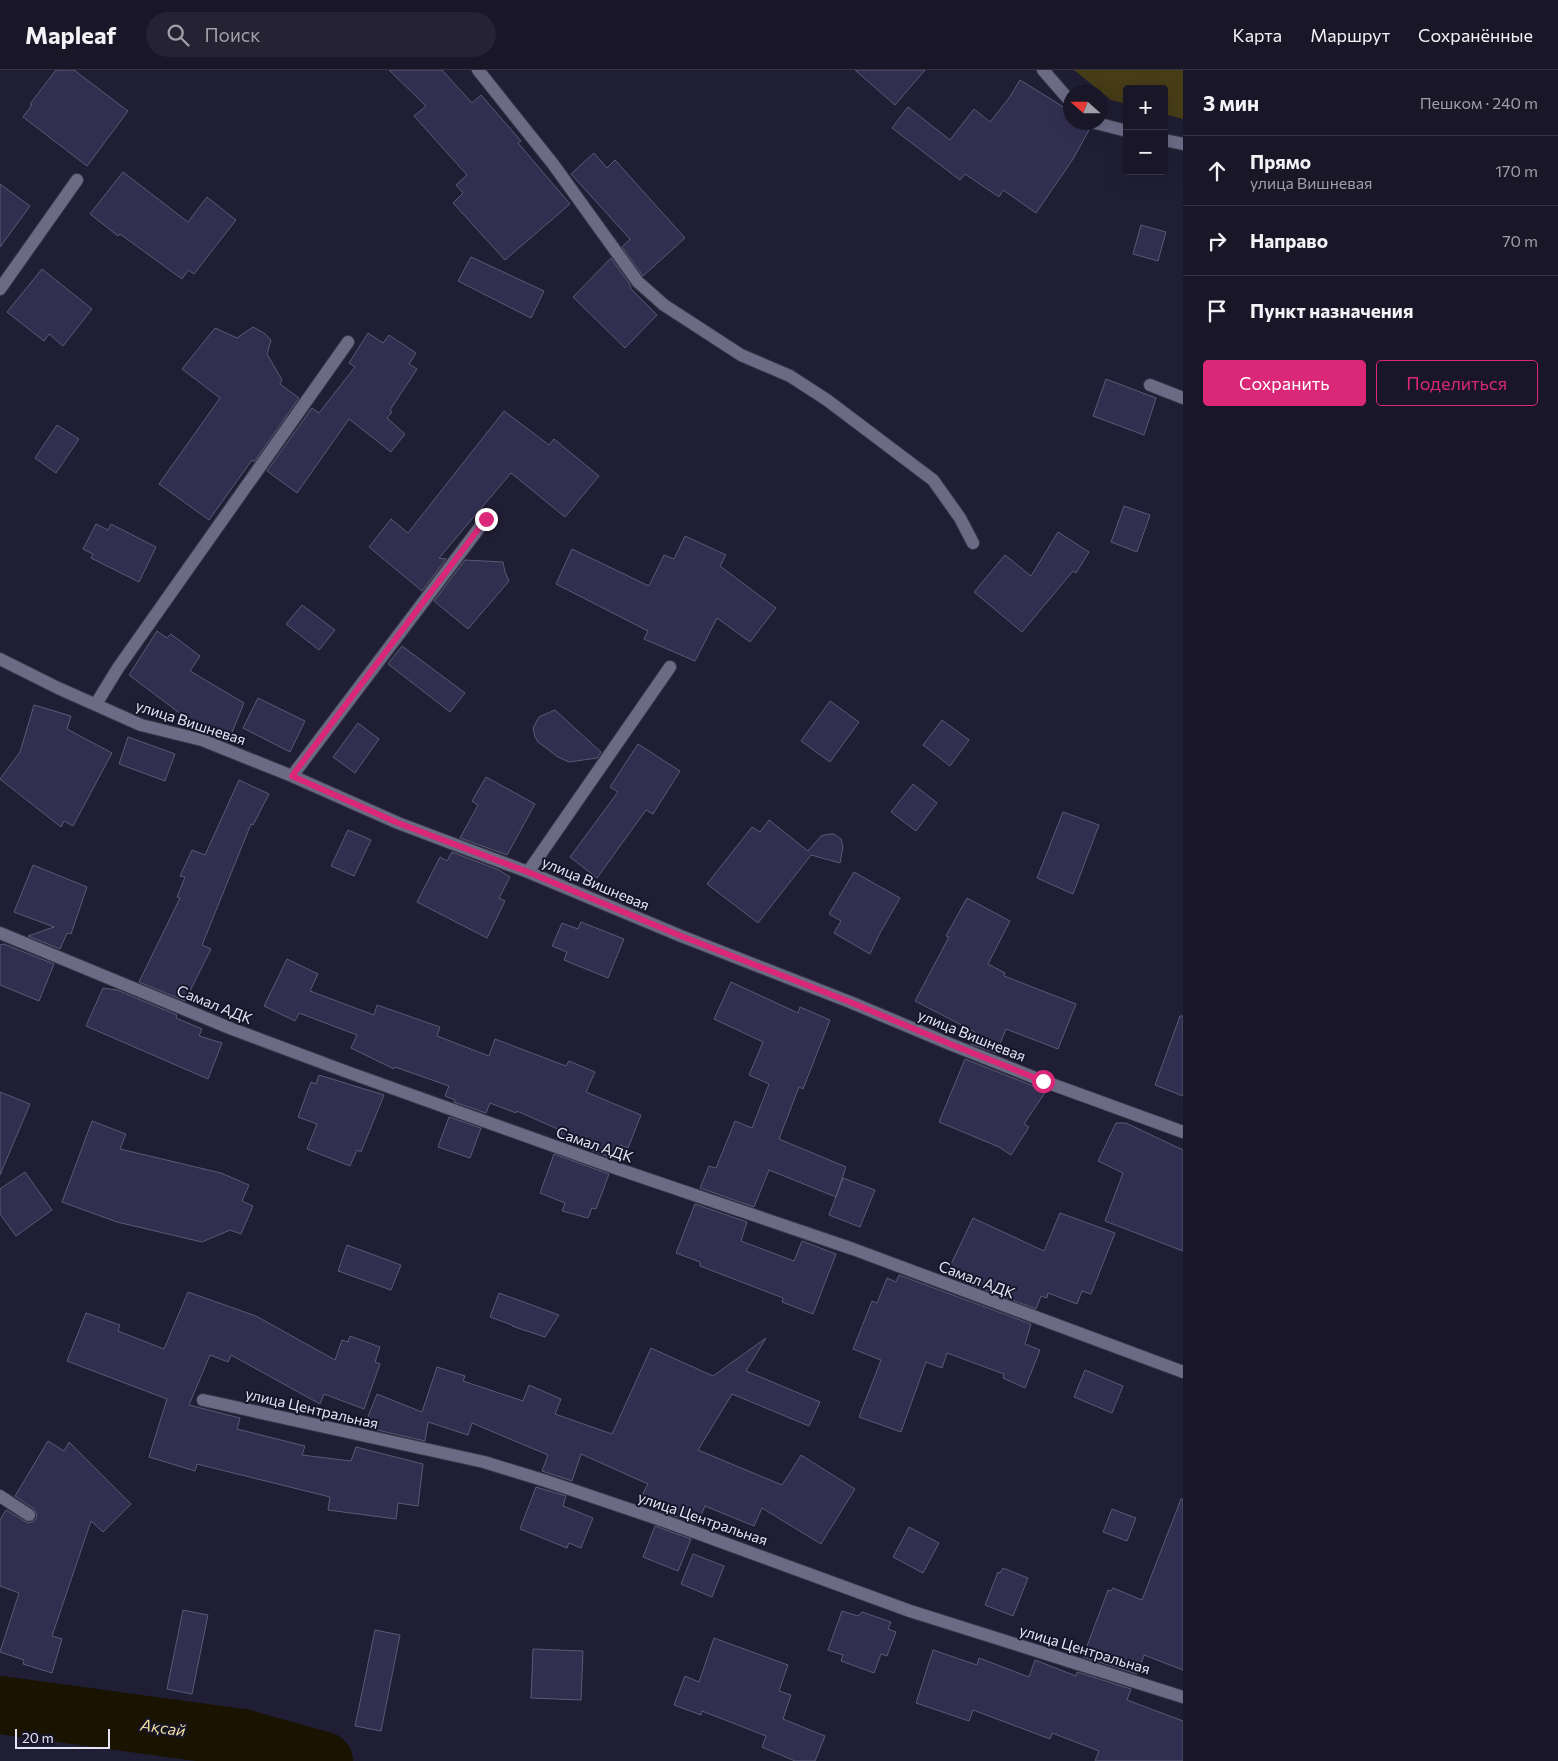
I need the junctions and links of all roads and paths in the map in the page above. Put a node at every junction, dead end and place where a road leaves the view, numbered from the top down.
1 (478, 70) edge
2 (1043, 70) edge
3 (1063, 93) edge
4 (1108, 126) edge
5 (1123, 130) edge
6 (1168, 141) edge
7 (1183, 144) edge
8 (77, 180) dead end
9 (0, 288) edge
10 (348, 342) dead end
11 (1150, 385) dead end
12 (1183, 398) edge
13 (486, 519) dead end
14 (973, 543) dead end
15 (0, 659) edge
16 (670, 667) dead end
17 (96, 704) junction
18 (292, 776) junction
19 (528, 872) junction
20 (0, 933) edge
21 (1183, 1132) edge
22 (1183, 1372) edge
23 (203, 1400) dead end
24 (0, 1496) edge
25 (30, 1515) dead end
26 (1183, 1697) edge

1 - 14 street
2 - 3 street
4 - 5 street
6 - 7 street
8 - 9 street
10 - 17 street
11 - 12 street
13 - 18 street
15 - 17 street, улица Вишневая
16 - 19 street
17 - 18 street, улица Вишневая
18 - 19 street, улица Вишневая
19 - 21 street, улица Вишневая
20 - 22 street, Самал АДК
23 - 26 street, улица Центральная
24 - 25 street

